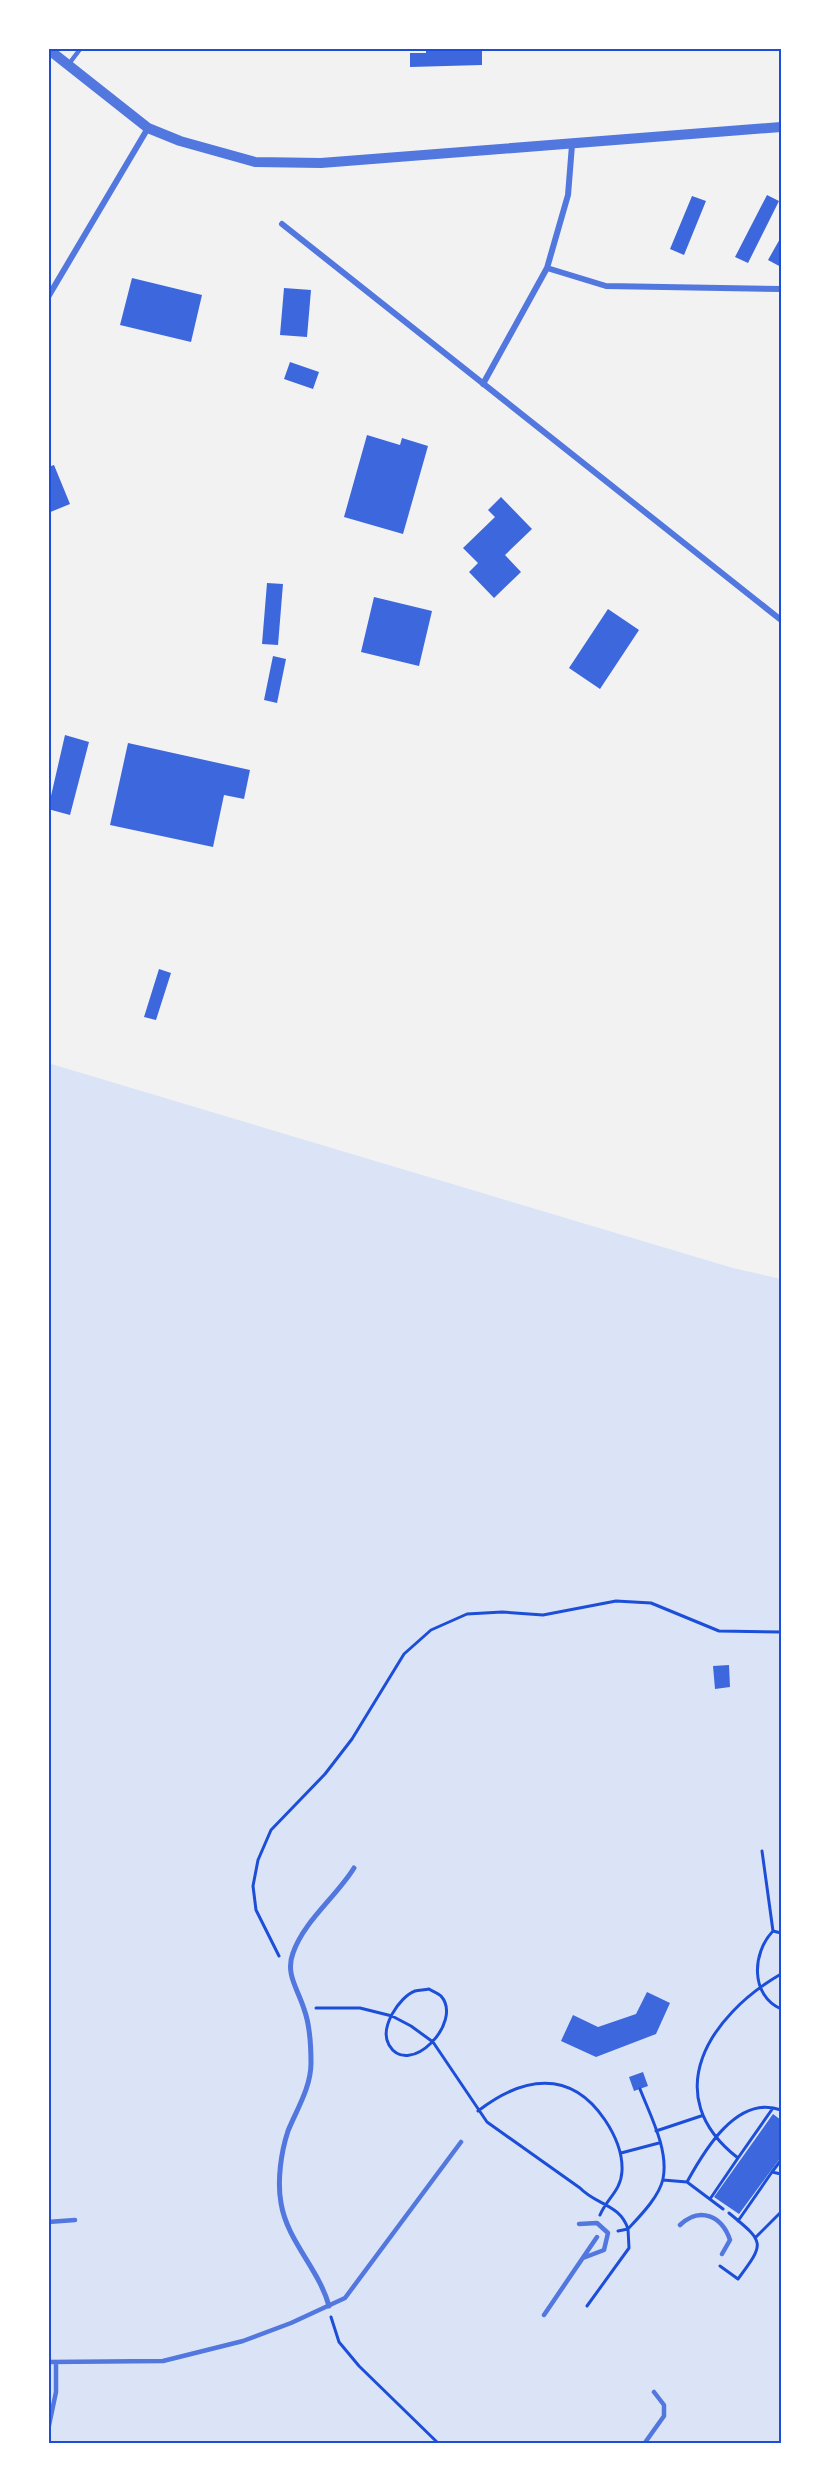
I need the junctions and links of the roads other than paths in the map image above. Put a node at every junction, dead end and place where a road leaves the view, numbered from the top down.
1 (81, 48) edge
2 (48, 49) edge
3 (68, 65) junction
4 (781, 127) edge
5 (148, 128) junction
6 (572, 145) junction
7 (282, 224) dead end
8 (547, 268) junction
9 (781, 290) edge
10 (48, 297) edge
11 (483, 384) junction
12 (781, 620) edge
13 (354, 1868) dead end
14 (461, 2142) dead end
15 (75, 2220) dead end
16 (48, 2222) edge
17 (579, 2224) dead end
18 (680, 2225) dead end
19 (597, 2237) dead end
20 (722, 2254) dead end
21 (583, 2258) junction
22 (329, 2306) junction
23 (544, 2315) dead end
24 (48, 2362) edge
25 (56, 2362) junction
26 (654, 2392) dead end
27 (48, 2430) edge
28 (644, 2444) edge

1 - 3 lane
2 - 3 street
3 - 5 street
4 - 6 street
5 - 6 street
5 - 10 street
6 - 8 street
7 - 11 street
8 - 9 street
8 - 11 street
11 - 12 street
13 - 22 street
14 - 22 lane
15 - 16 lane
17 - 21 lane
18 - 20 lane
19 - 21 lane
21 - 23 lane
22 - 25 lane
24 - 25 lane
25 - 27 lane
26 - 28 lane

